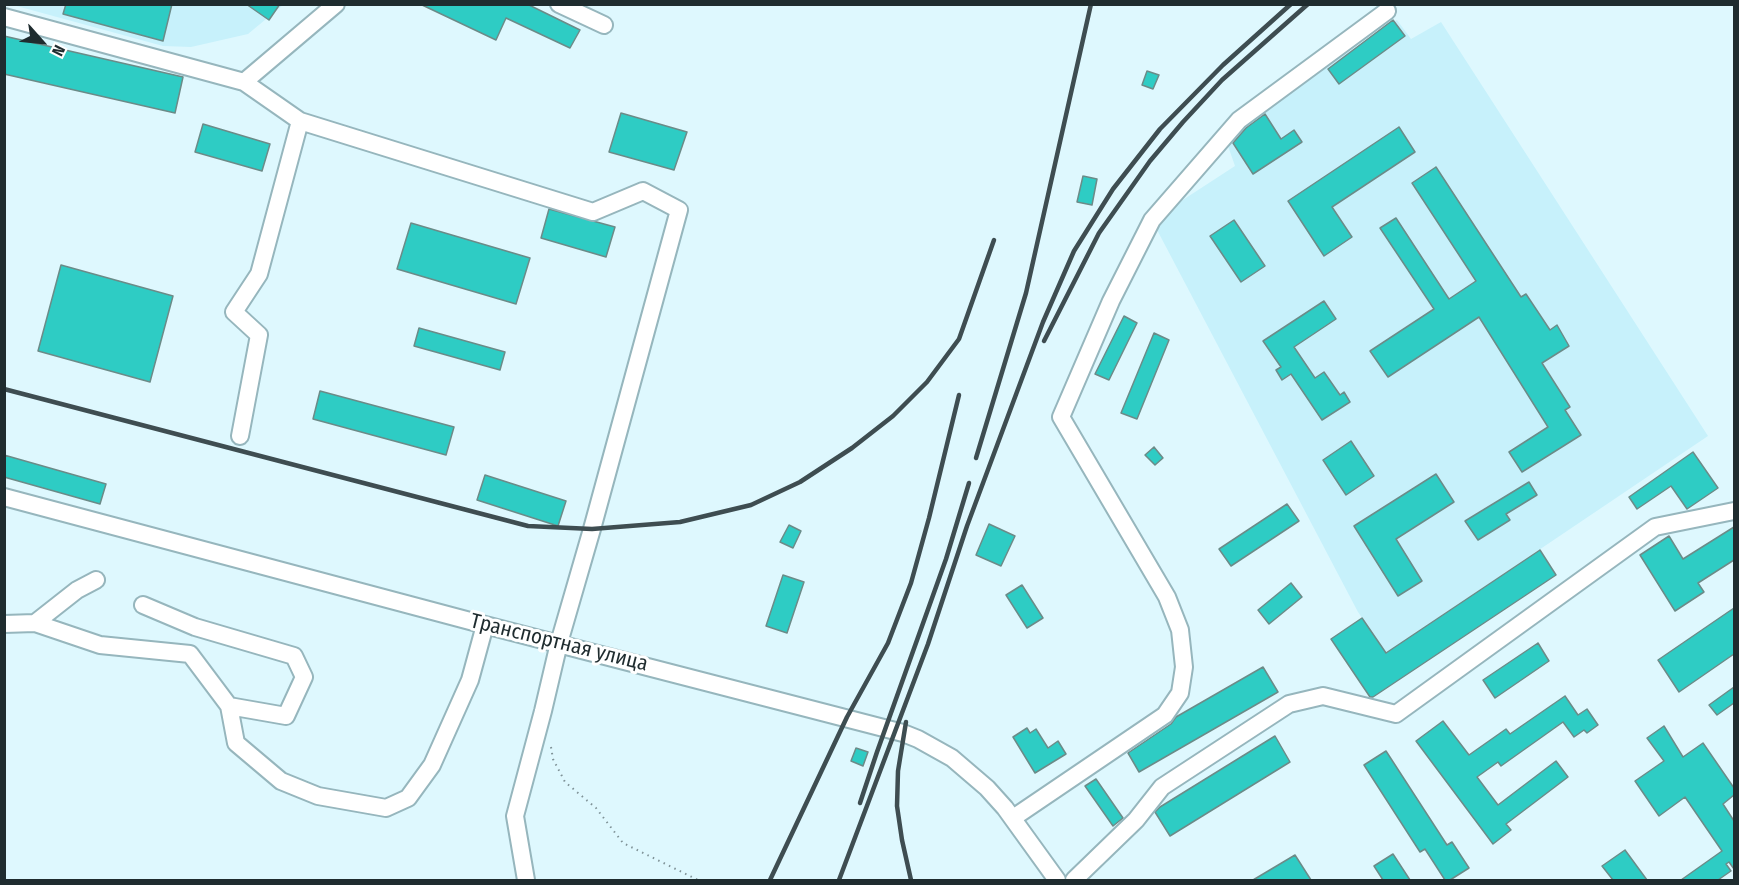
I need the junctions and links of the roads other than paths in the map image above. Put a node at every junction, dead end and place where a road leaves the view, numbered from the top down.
1 (336, 4) edge
2 (559, 4) edge
3 (1387, 11) dead end
4 (4, 17) edge
5 (604, 25) dead end
6 (244, 82) junction
7 (300, 121) junction
8 (240, 436) dead end
9 (4, 497) edge
10 (1734, 511) edge
11 (96, 580) dead end
12 (143, 605) dead end
13 (34, 623) junction
14 (4, 624) edge
15 (485, 625) junction
16 (195, 627) junction
17 (559, 643) junction
18 (190, 654) junction
19 (229, 706) junction
20 (1013, 818) junction
21 (526, 880) edge
22 (1057, 880) edge
23 (1074, 880) edge

1 - 6 street
2 - 5 street
3 - 20 street
4 - 6 street
6 - 7 street
7 - 8 street
7 - 17 street
9 - 15 street, Транспортная улица
10 - 23 street
11 - 13 street
12 - 16 street
13 - 14 street
13 - 18 street
15 - 17 street, Транспортная улица
15 - 19 street
16 - 18 street
16 - 19 street
17 - 20 street, Транспортная улица
17 - 21 street
18 - 19 street
20 - 22 street, Транспортная улица

